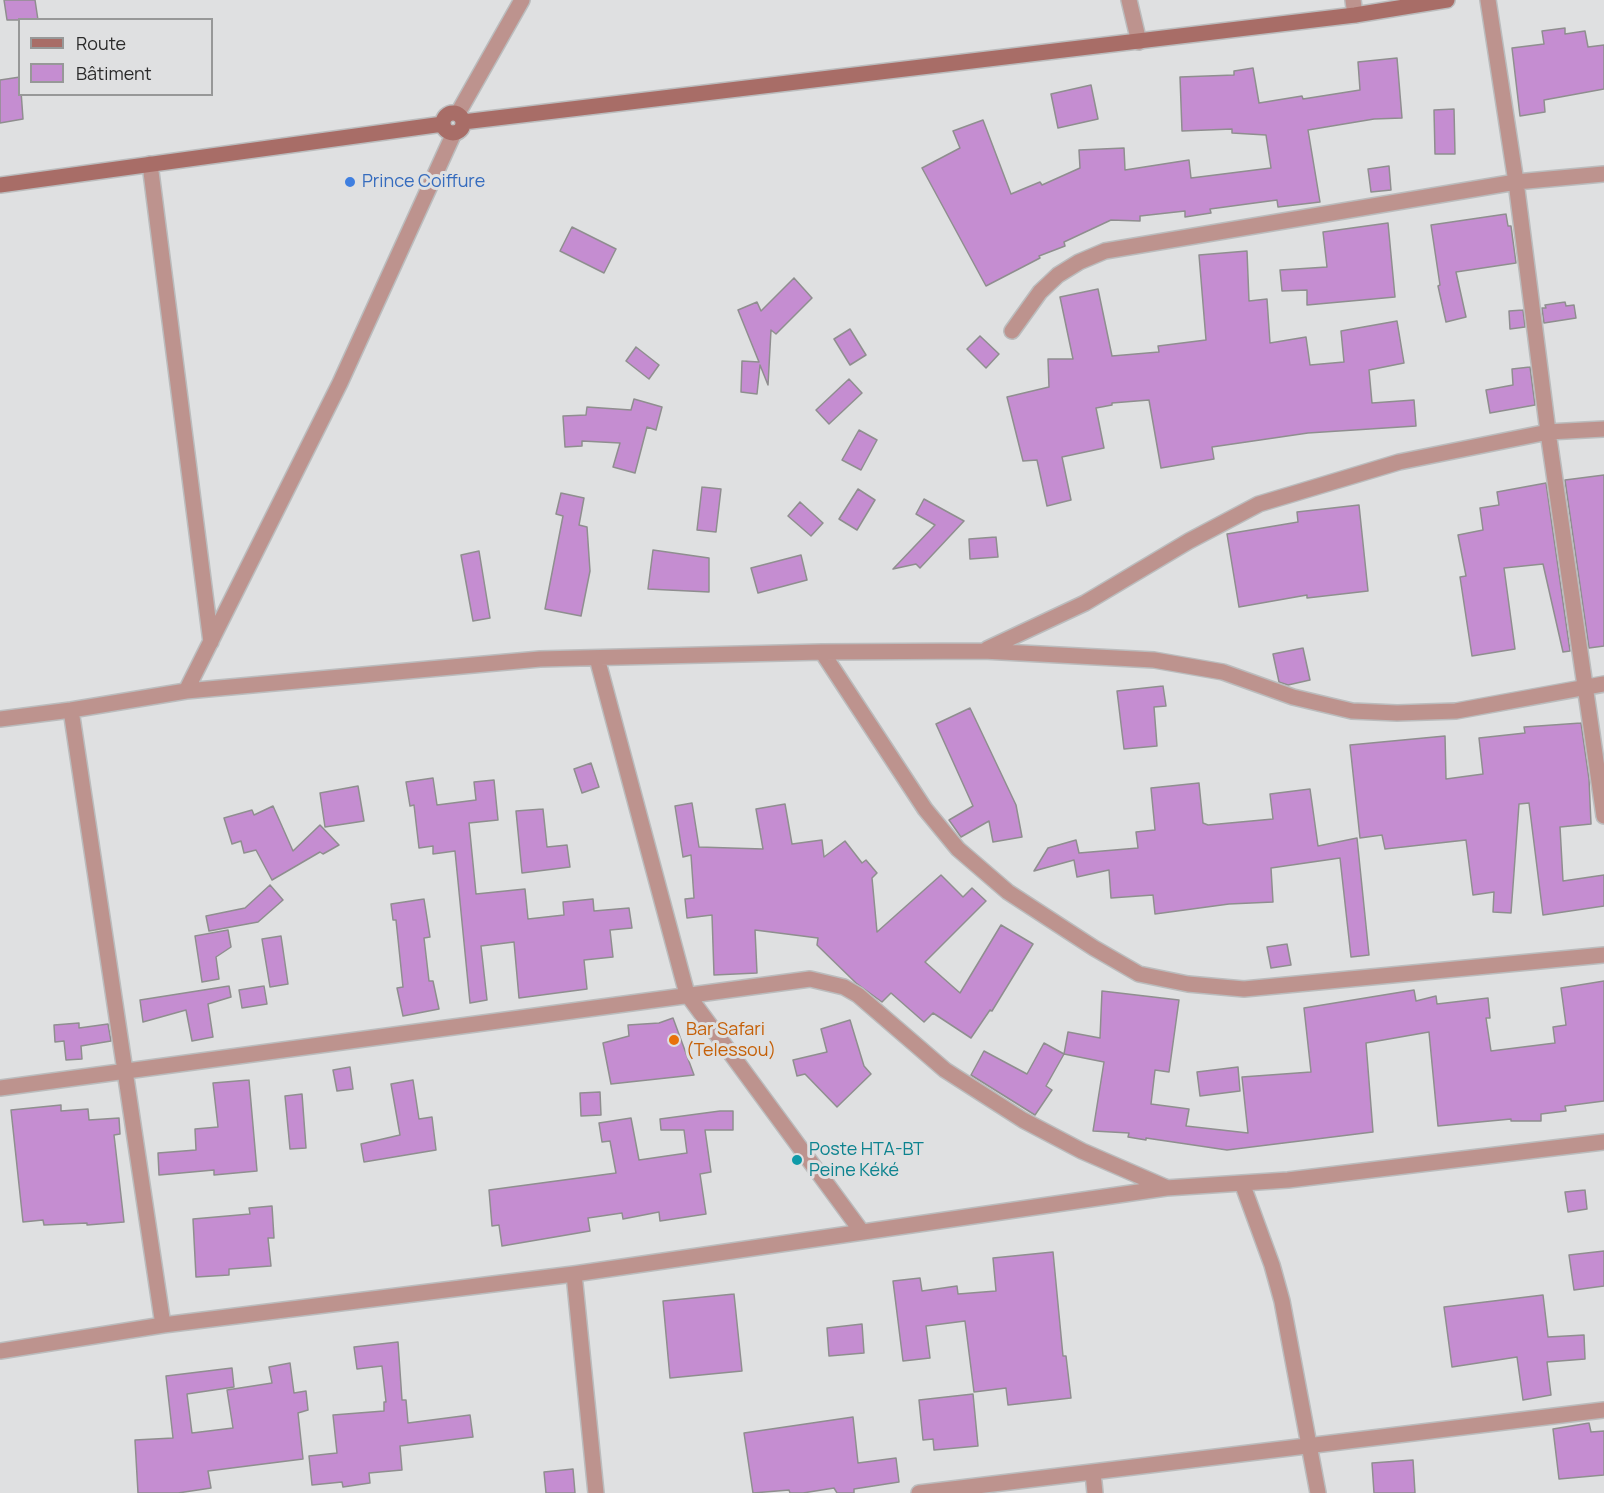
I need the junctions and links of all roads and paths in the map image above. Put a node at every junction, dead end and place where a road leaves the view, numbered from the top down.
1 (522, 0) edge
2 (1129, 0) edge
3 (1446, 0) edge
4 (1488, 0) edge
5 (1354, 8) edge
6 (1139, 42) junction
7 (454, 123) junction
8 (150, 164) junction
9 (1604, 174) edge
10 (1516, 182) junction
11 (0, 185) edge
12 (1011, 331) dead end
13 (1604, 429) edge
14 (1548, 432) junction
15 (211, 642) junction
16 (983, 651) junction
17 (822, 652) junction
18 (597, 658) junction
19 (1604, 684) edge
20 (1586, 687) junction
21 (186, 691) junction
22 (71, 710) junction
23 (0, 719) edge
24 (1604, 816) edge
25 (1604, 955) edge
26 (687, 994) junction
27 (126, 1072) junction
28 (0, 1088) edge
29 (1604, 1142) edge
30 (1242, 1183) junction
31 (1166, 1188) junction
32 (862, 1232) junction
33 (574, 1274) junction
34 (163, 1325) junction
35 (0, 1351) edge
36 (1604, 1410) edge
37 (1309, 1445) junction
38 (1093, 1473) junction
39 (596, 1493) edge
40 (919, 1493) edge
41 (1095, 1493) edge
42 (1318, 1493) edge

1 - 7 street
2 - 6 street
3 - 5 street
4 - 10 street
5 - 6 street
6 - 7 street
7 - 8 street
7 - 15 street
8 - 11 street
8 - 15 street
9 - 10 street
10 - 12 street
10 - 14 street
13 - 14 street
14 - 16 street
14 - 20 street
15 - 21 street
16 - 17 street
16 - 20 street
17 - 18 street
17 - 25 street
18 - 21 street
18 - 26 street
19 - 20 street
20 - 24 street
21 - 22 street
22 - 23 street
22 - 27 street
26 - 27 street
26 - 31 street
26 - 32 street
27 - 28 street
27 - 34 street
29 - 30 street
30 - 31 street
30 - 37 street
31 - 32 street
32 - 33 street
33 - 34 street
33 - 39 street
34 - 35 street
36 - 37 street
37 - 38 street
37 - 42 street
38 - 40 street
38 - 41 street

